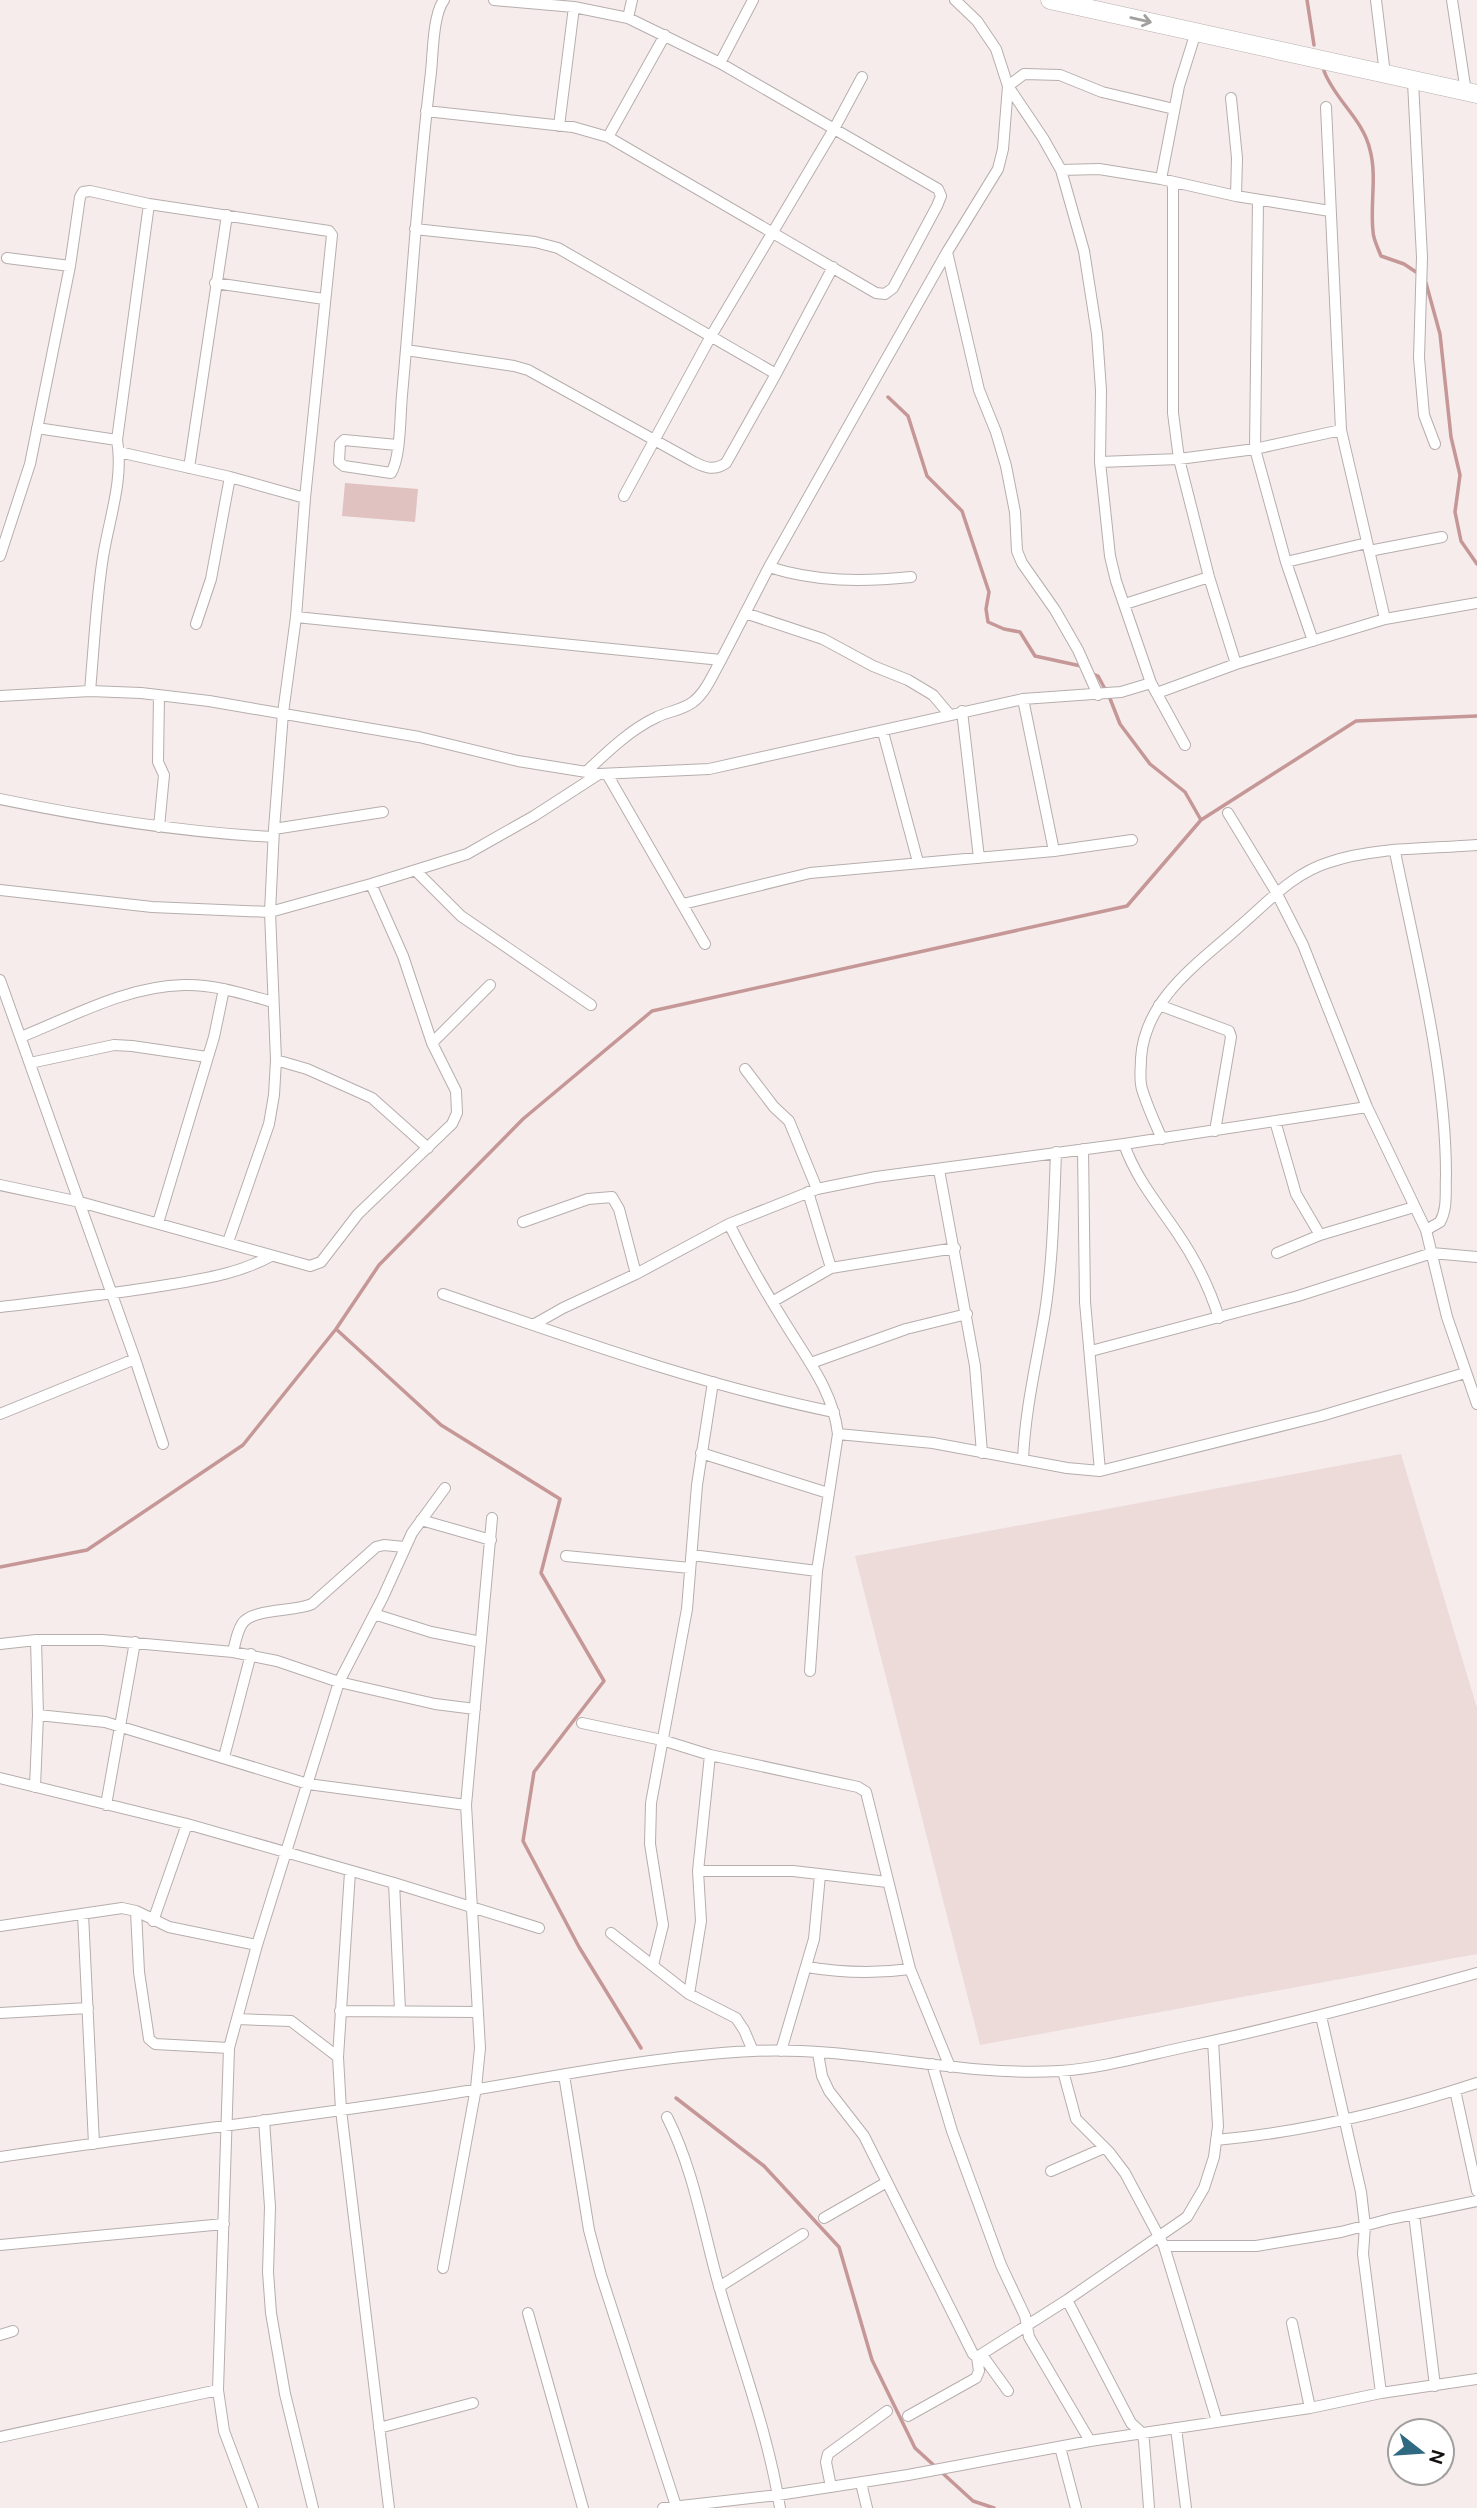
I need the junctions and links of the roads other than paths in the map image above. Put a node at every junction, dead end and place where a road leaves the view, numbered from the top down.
1 (444, 0) edge
2 (494, 0) edge
3 (632, 0) edge
4 (753, 0) edge
5 (955, 0) edge
6 (1050, 0) edge
7 (1376, 0) edge
8 (1452, 0) edge
9 (1103, 5) edge
10 (574, 7) junction
11 (628, 18) junction
12 (1196, 32) junction
13 (665, 35) junction
14 (720, 62) junction
15 (1385, 75) junction
16 (862, 77) dead end
17 (1413, 82) junction
18 (1008, 86) junction
19 (1471, 93) edge
20 (1231, 98) dead end
21 (1326, 107) dead end
22 (1174, 109) junction
23 (426, 111) junction
24 (559, 126) junction
25 (834, 129) junction
26 (608, 137) junction
27 (1061, 170) junction
28 (1161, 179) junction
29 (1173, 183) junction
30 (1236, 196) junction
31 (1258, 200) junction
32 (149, 204) junction
33 (1330, 211) junction
34 (227, 215) junction
35 (415, 229) junction
36 (772, 232) junction
37 (947, 252) junction
38 (7, 258) dead end
39 (70, 266) junction
40 (834, 267) junction
41 (215, 283) junction
42 (324, 299) junction
43 (711, 336) junction
44 (406, 350) junction
45 (776, 374) junction
46 (37, 428) junction
47 (1341, 430) junction
48 (117, 440) junction
49 (654, 440) junction
50 (1435, 444) dead end
51 (397, 445) junction
52 (1255, 449) junction
53 (119, 452) junction
54 (1179, 459) junction
55 (1100, 462) junction
56 (189, 468) junction
57 (230, 477) junction
58 (624, 496) dead end
59 (305, 498) junction
60 (1442, 537) dead end
61 (1368, 547) junction
62 (0, 556) edge
63 (1286, 562) junction
64 (769, 567) junction
65 (911, 576) dead end
66 (1209, 576) junction
67 (1477, 603) edge
68 (1125, 604) junction
69 (745, 613) junction
70 (296, 617) junction
71 (1385, 619) junction
72 (196, 624) dead end
73 (1312, 641) junction
74 (721, 660) junction
75 (1236, 664) junction
76 (1154, 688) junction
77 (90, 691) junction
78 (159, 695) junction
79 (1098, 695) junction
80 (0, 696) edge
81 (1023, 699) junction
82 (962, 711) junction
83 (283, 713) junction
84 (949, 714) junction
85 (883, 732) junction
86 (1185, 745) dead end
87 (587, 771) junction
88 (603, 774) junction
89 (0, 799) edge
90 (383, 812) dead end
91 (1228, 813) dead end
92 (159, 827) junction
93 (274, 833) junction
94 (1132, 840) dead end
95 (1477, 845) edge
96 (1054, 851) junction
97 (1395, 852) junction
98 (978, 858) junction
99 (918, 862) junction
100 (416, 871) junction
101 (371, 884) junction
102 (0, 890) edge
103 (1276, 892) junction
104 (683, 904) junction
105 (270, 912) junction
106 (705, 944) dead end
107 (0, 980) edge
108 (490, 985) dead end
109 (224, 989) junction
110 (273, 1002) junction
111 (591, 1004) dead end
112 (1160, 1005) junction
113 (21, 1037) junction
114 (432, 1043) junction
115 (207, 1057) junction
116 (276, 1060) junction
117 (30, 1063) junction
118 (745, 1069) dead end
119 (1367, 1107) junction
120 (1275, 1121) junction
121 (1214, 1131) junction
122 (1162, 1139) junction
123 (1124, 1144) junction
124 (428, 1148) junction
125 (1083, 1149) junction
126 (1056, 1152) junction
127 (939, 1170) junction
128 (0, 1185) edge
129 (813, 1190) junction
130 (80, 1202) junction
131 (1414, 1207) junction
132 (523, 1222) dead end
133 (158, 1223) junction
134 (729, 1224) junction
135 (1426, 1230) junction
136 (1320, 1235) junction
137 (228, 1242) junction
138 (954, 1248) junction
139 (1277, 1253) dead end
140 (1432, 1253) junction
141 (271, 1255) junction
142 (1477, 1257) edge
143 (831, 1268) junction
144 (636, 1274) junction
145 (443, 1294) dead end
146 (110, 1295) junction
147 (772, 1301) junction
148 (0, 1307) edge
149 (967, 1314) junction
150 (1219, 1318) junction
151 (533, 1325) junction
152 (1091, 1350) junction
153 (135, 1359) junction
154 (811, 1363) junction
155 (1465, 1373) junction
156 (713, 1382) junction
157 (1477, 1404) edge
158 (834, 1412) junction
159 (0, 1414) edge
160 (838, 1434) junction
161 (163, 1444) dead end
162 (982, 1452) junction
163 (701, 1453) junction
164 (1023, 1460) junction
165 (1100, 1471) junction
166 (445, 1488) dead end
167 (828, 1493) junction
168 (492, 1518) dead end
169 (421, 1520) junction
170 (491, 1540) junction
171 (404, 1547) junction
172 (692, 1555) junction
173 (566, 1556) dead end
174 (690, 1568) junction
175 (817, 1571) junction
176 (374, 1614) junction
177 (36, 1640) junction
178 (135, 1642) junction
179 (481, 1642) junction
180 (0, 1644) edge
181 (233, 1652) junction
182 (251, 1654) junction
183 (810, 1671) dead end
184 (340, 1682) junction
185 (475, 1709) junction
186 (38, 1715) junction
187 (582, 1723) dead end
188 (120, 1726) junction
189 (662, 1740) junction
190 (710, 1755) junction
191 (224, 1757) junction
192 (0, 1778) edge
193 (308, 1784) junction
194 (35, 1787) junction
195 (106, 1805) junction
196 (466, 1805) junction
197 (187, 1824) junction
198 (287, 1853) junction
199 (698, 1871) junction
200 (350, 1872) junction
201 (820, 1875) junction
202 (394, 1882) junction
203 (887, 1882) junction
204 (470, 1905) junction
205 (136, 1911) junction
206 (83, 1914) junction
207 (153, 1921) junction
208 (0, 1926) edge
209 (539, 1928) dead end
210 (611, 1933) dead end
211 (257, 1945) junction
212 (653, 1965) junction
213 (807, 1967) junction
214 (910, 1969) junction
215 (1477, 1973) edge
216 (689, 1994) junction
217 (88, 2008) junction
218 (400, 2010) junction
219 (340, 2011) junction
220 (478, 2012) junction
221 (0, 2013) edge
222 (1321, 2016) junction
223 (237, 2019) junction
224 (1213, 2041) junction
225 (229, 2048) junction
226 (752, 2051) junction
227 (781, 2051) junction
228 (818, 2053) junction
229 (338, 2057) junction
230 (932, 2064) junction
231 (950, 2067) junction
232 (1063, 2071) junction
233 (564, 2075) junction
234 (1477, 2083) edge
235 (476, 2088) junction
236 (1455, 2090) junction
237 (341, 2110) junction
238 (667, 2118) dead end
239 (264, 2120) junction
240 (1345, 2121) junction
241 (227, 2125) junction
242 (1216, 2140) junction
243 (94, 2144) junction
244 (1104, 2148) junction
245 (0, 2157) edge
246 (1051, 2171) dead end
247 (887, 2182) junction
248 (1477, 2191) edge
249 (1477, 2201) edge
250 (1413, 2214) junction
251 (824, 2218) dead end
252 (224, 2224) junction
253 (1365, 2225) junction
254 (803, 2234) dead end
255 (1162, 2241) junction
256 (0, 2245) edge
257 (443, 2268) dead end
258 (719, 2287) junction
259 (1067, 2300) junction
260 (528, 2313) dead end
261 (1292, 2323) dead end
262 (1027, 2325) junction
263 (13, 2331) dead end
264 (0, 2335) edge
265 (980, 2356) junction
266 (1477, 2379) edge
267 (1435, 2386) junction
268 (219, 2390) junction
269 (1008, 2391) dead end
270 (1381, 2393) junction
271 (473, 2403) dead end
272 (1310, 2408) junction
273 (887, 2411) dead end
274 (908, 2416) dead end
275 (1217, 2421) junction
276 (379, 2428) junction
277 (1176, 2428) junction
278 (1142, 2433) junction
279 (0, 2437) edge
280 (1090, 2441) junction
281 (1060, 2447) junction
282 (861, 2483) junction
283 (831, 2487) junction
284 (778, 2495) junction
285 (676, 2506) edge
286 (253, 2508) edge
287 (313, 2508) edge
288 (389, 2508) edge
289 (583, 2508) edge
290 (663, 2508) edge
291 (780, 2508) edge
292 (867, 2508) edge
293 (1076, 2508) edge
294 (1149, 2508) edge
295 (1186, 2508) edge

1 - 23 street
2 - 10 street
3 - 11 street
4 - 14 street
5 - 18 street
6 - 9 highway
7 - 15 street
8 - 19 street
9 -> 12 highway
10 - 11 street
10 - 24 street
11 - 13 street
12 - 15 highway
12 - 22 street
13 - 14 street
13 - 26 street
14 - 25 street
15 - 17 highway
16 - 25 street
17 - 19 highway
17 - 50 street
18 - 22 street
18 - 27 street
18 - 37 street
20 - 30 street
21 - 33 street
22 - 28 street
23 - 24 street
23 - 35 street
24 - 26 street
25 - 36 street
25 - 40 street
26 - 36 street
27 - 28 street
27 - 55 street
28 - 29 street
29 - 30 street
29 - 54 street
30 - 31 street
31 - 33 street
31 - 52 street
32 - 34 street
32 - 39 street
32 - 48 street
33 - 47 street
34 - 41 street
34 - 42 street
35 - 43 street
35 - 44 street
36 - 40 street
36 - 43 street
37 - 64 street
37 - 79 street
38 - 39 street
39 - 46 street
40 - 45 street
41 - 42 street
41 - 56 street
42 - 59 street
43 - 45 street
43 - 49 street
44 - 49 street
44 - 51 street
45 - 49 street
46 - 48 street
46 - 62 street
47 - 52 street
47 - 61 street
48 - 53 street
49 - 58 street
51 - 51 street
52 - 54 street
52 - 63 street
53 - 56 street
53 - 77 street
54 - 55 street
54 - 66 street
55 - 68 street
56 - 57 street
57 - 59 street
57 - 72 street
59 - 70 street
60 - 61 street
61 - 63 street
61 - 71 street
63 - 73 street
64 - 65 street
64 - 69 street
66 - 68 street
66 - 75 street
67 - 71 street
68 - 76 street
69 - 74 street
69 - 84 street
70 - 74 street
70 - 83 street
71 - 73 street
73 - 75 street
74 - 87 street
75 - 76 street
76 - 79 street
76 - 86 street
77 - 78 street
77 - 80 street
78 - 83 street
78 - 92 street
79 - 81 street
81 - 82 street
81 - 96 street
82 - 84 street
82 - 98 street
83 - 87 street
83 - 93 street
84 - 85 street
85 - 88 street
85 - 99 street
87 - 88 street
88 - 100 street
88 - 104 street
89 - 92 street
90 - 93 street
91 - 103 street
92 - 93 street
93 - 105 street
94 - 96 street
95 - 97 street
96 - 98 street
97 - 103 street
97 - 135 street
98 - 99 street
99 - 104 street
100 - 101 street
100 - 111 street
101 - 105 street
101 - 114 street
102 - 105 street
103 - 112 street
103 - 119 street
104 - 106 street
105 - 110 street
107 - 113 street
108 - 114 street
109 - 110 street
109 - 113 street
109 - 115 street
110 - 116 street
112 - 121 street
112 - 122 street
113 - 117 street
114 - 124 street
115 - 117 street
115 - 133 street
116 - 124 street
116 - 137 street
117 - 130 street
118 - 129 street
119 - 120 street
119 - 131 street
120 - 121 street
120 - 136 street
121 - 122 street
122 - 123 street
123 - 125 street
123 - 150 street
124 - 141 street
125 - 126 street
125 - 152 street
126 - 127 street
126 - 164 street
127 - 129 street
127 - 138 street
128 - 130 street
129 - 134 street
129 - 143 street
130 - 133 street
130 - 146 street
131 - 135 street
131 - 136 street
132 - 144 street
133 - 137 street
134 - 144 street
134 - 147 street
135 - 140 street
136 - 139 street
137 - 141 street
138 - 143 street
138 - 149 street
140 - 142 street
140 - 150 street
140 - 155 street
141 - 146 street
143 - 147 street
144 - 151 street
145 - 151 street
146 - 148 street
146 - 153 street
147 - 154 street
149 - 154 street
149 - 162 street
150 - 152 street
151 - 156 street
152 - 165 street
153 - 159 street
153 - 161 street
154 - 158 street
155 - 157 street
155 - 165 street
156 - 158 street
156 - 163 street
158 - 160 street
160 - 162 street
160 - 167 street
162 - 164 street
163 - 167 street
163 - 172 street
164 - 165 street
166 - 169 street
167 - 175 street
168 - 170 street
169 - 170 street
169 - 171 street
170 - 179 street
171 - 176 street
171 - 181 street
172 - 174 street
172 - 175 street
173 - 174 street
174 - 189 street
175 - 183 street
176 - 179 street
176 - 184 street
177 - 178 street
177 - 180 street
177 - 186 street
178 - 181 street
178 - 188 street
179 - 185 street
181 - 182 street
182 - 184 street
182 - 191 street
184 - 185 street
184 - 193 street
185 - 196 street
186 - 188 street
186 - 194 street
187 - 189 street
188 - 191 street
188 - 195 street
189 - 190 street
189 - 212 street
190 - 199 street
190 - 203 street
191 - 193 street
192 - 194 street
193 - 196 street
193 - 198 street
194 - 195 street
195 - 197 street
196 - 204 street
197 - 198 street
197 - 207 street
198 - 200 street
198 - 211 street
199 - 201 street
199 - 216 street
200 - 202 street
200 - 219 street
201 - 203 street
201 - 213 street
202 - 204 street
202 - 218 street
203 - 214 street
204 - 209 street
204 - 220 street
205 - 206 street
205 - 207 street
205 - 225 street
206 - 208 street
206 - 217 street
207 - 211 street
210 - 212 street
211 - 223 street
212 - 216 street
213 - 214 street
213 - 227 street
214 - 231 street
215 - 222 street
216 - 226 street
217 - 221 street
217 - 243 street
218 - 219 street
218 - 220 street
219 - 229 street
220 - 235 street
222 - 224 street
222 - 240 street
223 - 225 street
223 - 229 street
224 - 232 street
224 - 242 street
225 - 241 street
226 - 227 street
226 - 233 street
227 - 228 street
228 - 230 street
228 - 247 street
229 - 237 street
230 - 231 street
230 - 262 street
231 - 232 street
232 - 244 street
233 - 235 street
233 - 285 street
234 - 236 street
235 - 237 street
235 - 257 street
236 - 240 street
236 - 248 street
237 - 239 street
237 - 276 street
238 - 258 street
239 - 241 street
239 - 287 street
240 - 242 street
240 - 253 street
241 - 243 street
241 - 252 street
242 - 255 street
243 - 245 street
244 - 246 street
244 - 255 street
247 - 251 street
247 - 265 street
249 - 250 street
250 - 253 street
250 - 267 street
252 - 256 street
252 - 268 street
253 - 255 street
253 - 270 street
254 - 258 street
255 - 259 street
255 - 275 street
258 - 284 street
259 - 262 street
259 - 278 street
260 - 289 street
261 - 272 street
262 - 265 street
262 - 280 street
263 - 264 street
265 - 269 street
265 - 274 street
266 - 267 street
267 - 270 street
268 - 279 street
268 - 286 street
270 - 272 street
271 - 276 street
272 - 275 street
273 - 283 street
275 - 277 street
276 - 288 street
277 - 278 street
277 - 295 street
278 - 280 street
278 - 294 street
280 - 281 street
281 - 282 street
281 - 293 street
282 - 283 street
282 - 292 street
283 - 284 street
284 - 285 street
284 - 291 street
285 - 290 street

